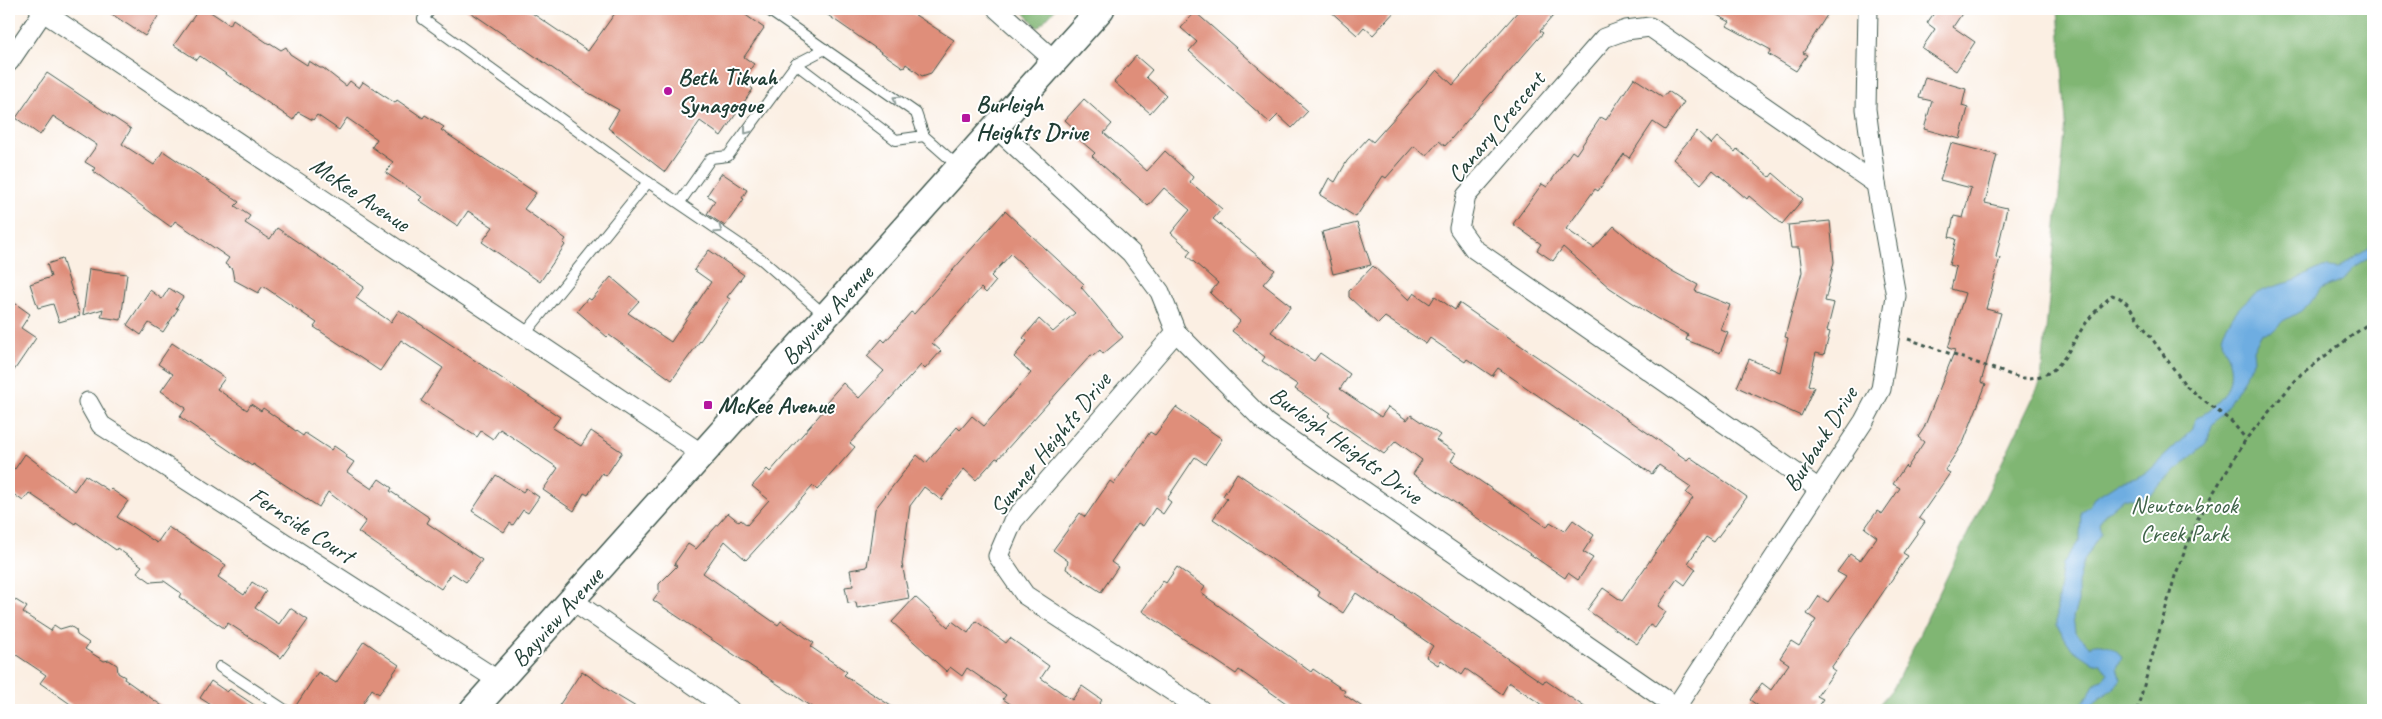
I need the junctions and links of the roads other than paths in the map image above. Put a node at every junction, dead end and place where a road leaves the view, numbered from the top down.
1 (431, 9) edge
2 (766, 9) edge
3 (997, 9) edge
4 (1101, 9) edge
5 (1868, 9) edge
6 (42, 10) edge
7 (825, 49) junction
8 (1054, 61) junction
9 (9, 62) edge
10 (796, 64) junction
11 (995, 127) junction
12 (924, 136) junction
13 (959, 167) junction
14 (648, 182) junction
15 (1876, 184) junction
16 (680, 202) junction
17 (826, 316) junction
18 (1176, 332) junction
19 (524, 335) junction
20 (88, 402) dead end
21 (702, 454) junction
22 (1819, 489) junction
23 (572, 600) junction
24 (220, 667) dead end
25 (500, 681) junction
26 (1675, 709) edge
27 (285, 710) edge
28 (473, 710) edge
29 (730, 710) edge
30 (1201, 710) edge

1 - 14 lane
2 - 7 lane
3 - 8 street
4 - 8 main road, Bayview Avenue
5 - 15 street, Burbank Drive
6 - 9 street
6 - 19 street, McKee Avenue
7 - 10 lane
12 -> 7 lane
8 - 11 main road, Bayview Avenue
10 - 12 lane
10 -> 16 lane
11 - 13 main road, Bayview Avenue
11 - 18 street, Burleigh Heights Drive
12 - 13 lane
13 - 17 main road, Bayview Avenue
14 - 16 lane
14 - 19 lane
15 - 22 street, Burbank Drive
15 - 22 street, Canary Crescent
16 -> 17 lane
17 - 21 main road, Bayview Avenue
18 - 26 street, Burleigh Heights Drive
18 - 30 street, Sumner Heights Drive
19 - 21 street, McKee Avenue
20 - 25 street, Fernside Court
21 - 23 main road, Bayview Avenue
22 - 26 street, Burbank Drive
23 - 25 main road, Bayview Avenue
23 - 29 street
24 - 27 lane
25 - 28 main road, Bayview Avenue

